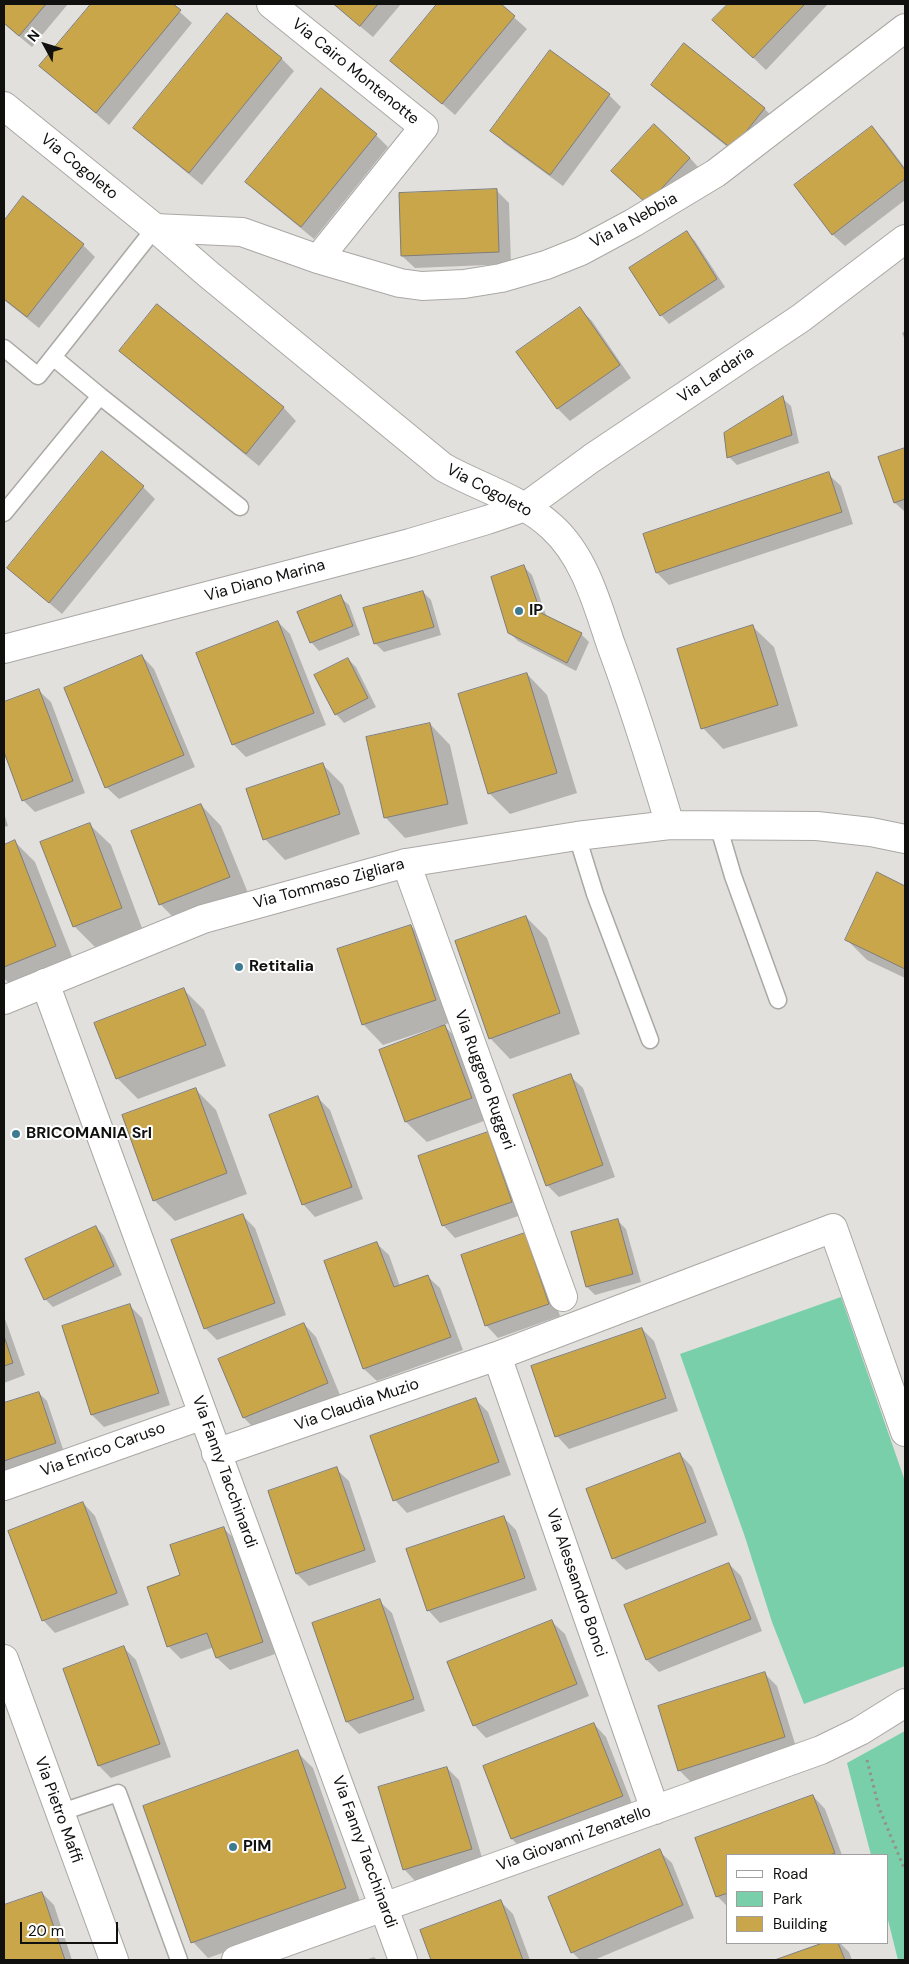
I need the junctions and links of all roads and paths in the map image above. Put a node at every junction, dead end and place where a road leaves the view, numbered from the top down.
1 (271, 4) edge
2 (905, 28) edge
3 (4, 106) edge
4 (156, 228) junction
5 (905, 239) edge
6 (318, 259) junction
7 (4, 348) edge
8 (53, 357) junction
9 (100, 396) junction
10 (240, 507) dead end
11 (525, 507) junction
12 (4, 513) edge
13 (4, 649) edge
14 (670, 825) junction
15 (718, 825) junction
16 (577, 836) junction
17 (905, 839) edge
18 (406, 863) junction
19 (45, 984) junction
20 (4, 1000) edge
21 (778, 1000) dead end
22 (650, 1040) dead end
23 (563, 1297) dead end
24 (497, 1356) junction
25 (203, 1415) junction
26 (905, 1432) edge
27 (216, 1453) junction
28 (4, 1486) edge
29 (4, 1659) edge
30 (905, 1703) edge
31 (860, 1731) junction
32 (655, 1810) junction
33 (59, 1813) junction
34 (905, 1870) edge
35 (384, 1907) junction
36 (114, 1960) edge
37 (179, 1960) edge
38 (236, 1960) edge
39 (404, 1960) edge

1 - 6 street, Via Cairo Montenotte
2 - 6 street, Via la Nebbia
3 - 4 street, Via Cogoleto
4 - 6 street
4 - 8 lane
4 - 11 street, Via Cogoleto
5 - 11 street, Via Lardaria
7 - 8 lane
8 - 9 lane
9 - 10 lane
9 - 12 lane
11 - 13 street, Via Diano Marina
11 - 14 street, Via Cogoleto
14 - 15 street, Via Tommaso Zigliara
14 - 16 street, Via Tommaso Zigliara
15 - 17 street, Via Tommaso Zigliara
15 - 21 lane
16 - 18 street, Via Tommaso Zigliara
16 - 22 lane
18 - 19 street, Via Tommaso Zigliara
18 - 23 street, Via Ruggero Ruggeri
19 - 20 street, Via Tommaso Zigliara
19 - 25 street, Via Fanny Tacchinardi
24 - 26 street, Via Claudia Muzio
24 - 27 street, Via Claudia Muzio
24 - 32 street, Via Alessandro Bonci
25 - 27 street, Via Fanny Tacchinardi
25 - 28 street, Via Enrico Caruso
27 - 35 street, Via Fanny Tacchinardi
29 - 33 street, Via Pietro Maffi
30 - 31 street, Via Giovanni Zenatello
31 - 32 street, Via Giovanni Zenatello
31 - 34 path
32 - 35 street, Via Giovanni Zenatello
33 - 36 street, Via Pietro Maffi
33 - 37 lane
35 - 38 street, Via Giovanni Zenatello
35 - 39 street, Via Fanny Tacchinardi

